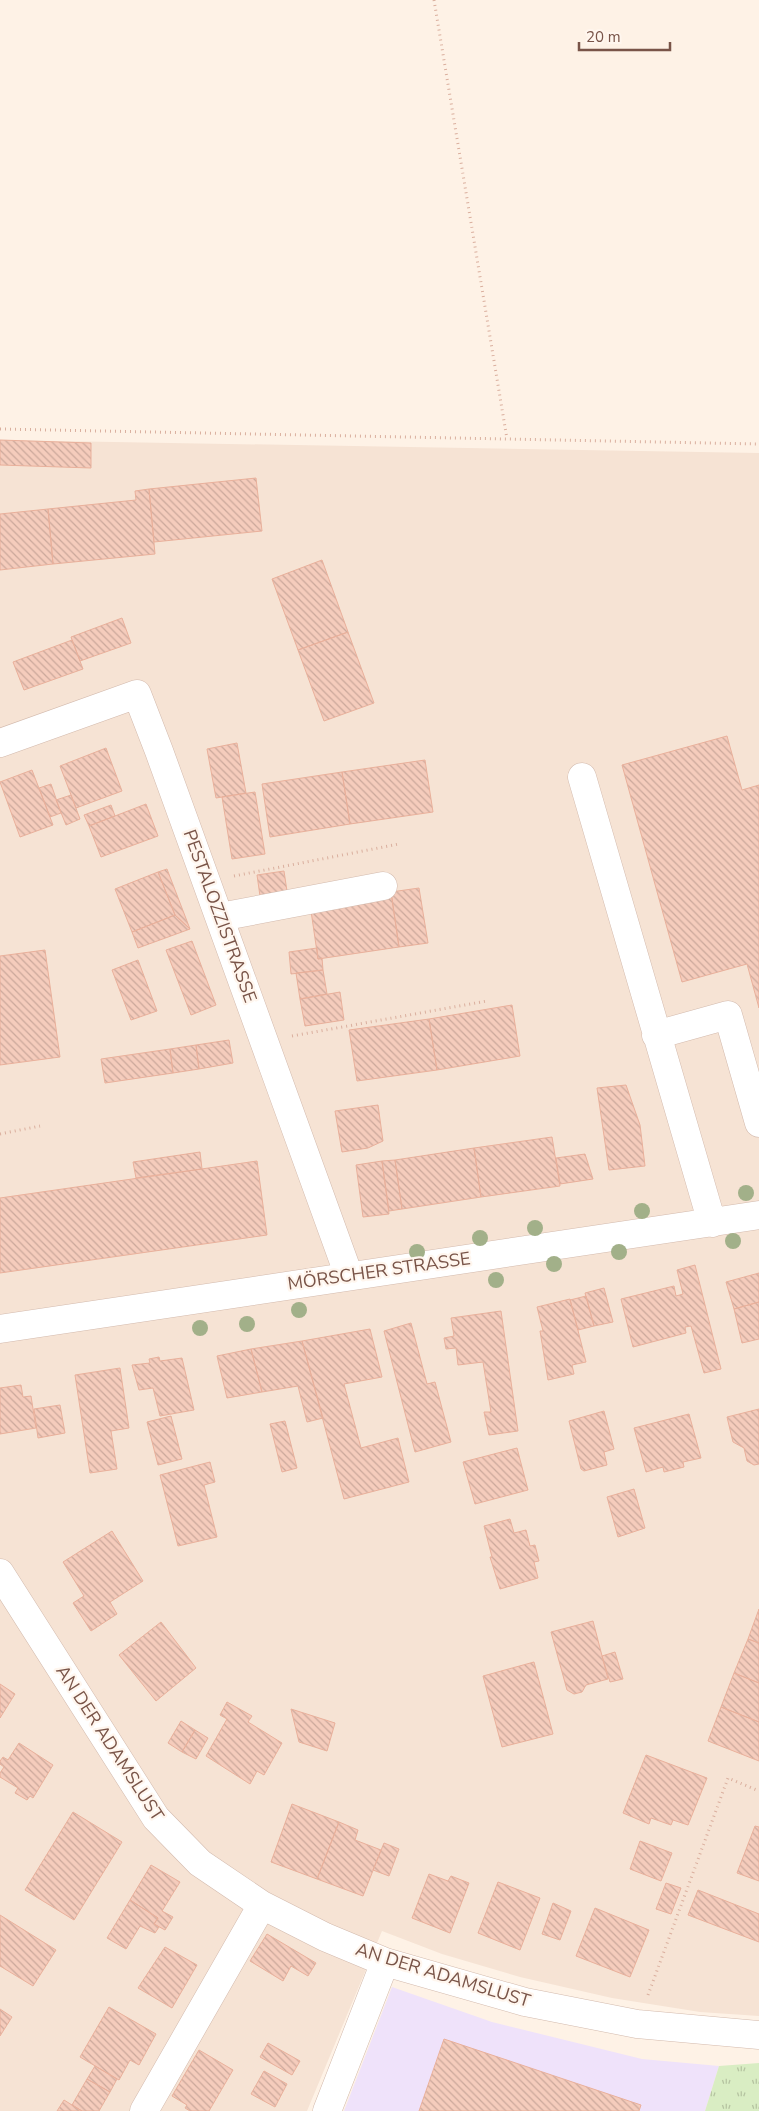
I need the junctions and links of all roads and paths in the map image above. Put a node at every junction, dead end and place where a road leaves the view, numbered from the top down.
1 (434, 0) edge
2 (0, 429) edge
3 (507, 439) junction
4 (759, 444) edge
5 (0, 743) edge
6 (582, 777) dead end
7 (399, 844) dead end
8 (207, 881) junction
9 (383, 886) dead end
10 (220, 917) junction
11 (487, 1001) dead end
12 (656, 1035) junction
13 (264, 1041) junction
14 (759, 1123) edge
15 (40, 1126) dead end
16 (0, 1134) edge
17 (759, 1215) edge
18 (712, 1223) junction
19 (349, 1276) junction
20 (0, 1329) edge
21 (0, 1573) edge
22 (759, 1790) edge
23 (262, 1905) junction
24 (385, 1962) junction
25 (637, 2024) junction
26 (759, 2034) edge
27 (144, 2111) edge
28 (327, 2111) edge

1 - 3 path
2 - 3 path
3 - 4 path
5 - 8 street, PESTALOZZISTRASSE
6 - 12 street
7 - 8 path
8 - 10 street, PESTALOZZISTRASSE
9 - 10 street
10 - 13 street, PESTALOZZISTRASSE
11 - 13 path
12 - 14 street
12 - 18 street
13 - 19 street, PESTALOZZISTRASSE
15 - 16 path
17 - 18 street, MÖRSCHER STRASSE
18 - 19 street, MÖRSCHER STRASSE
19 - 20 street, MÖRSCHER STRASSE
21 - 23 street, AN DER ADAMSLUST
22 - 25 path
23 - 24 street, AN DER ADAMSLUST
23 - 27 street
24 - 25 street, AN DER ADAMSLUST
24 - 28 street
25 - 26 street, AN DER ADAMSLUST

